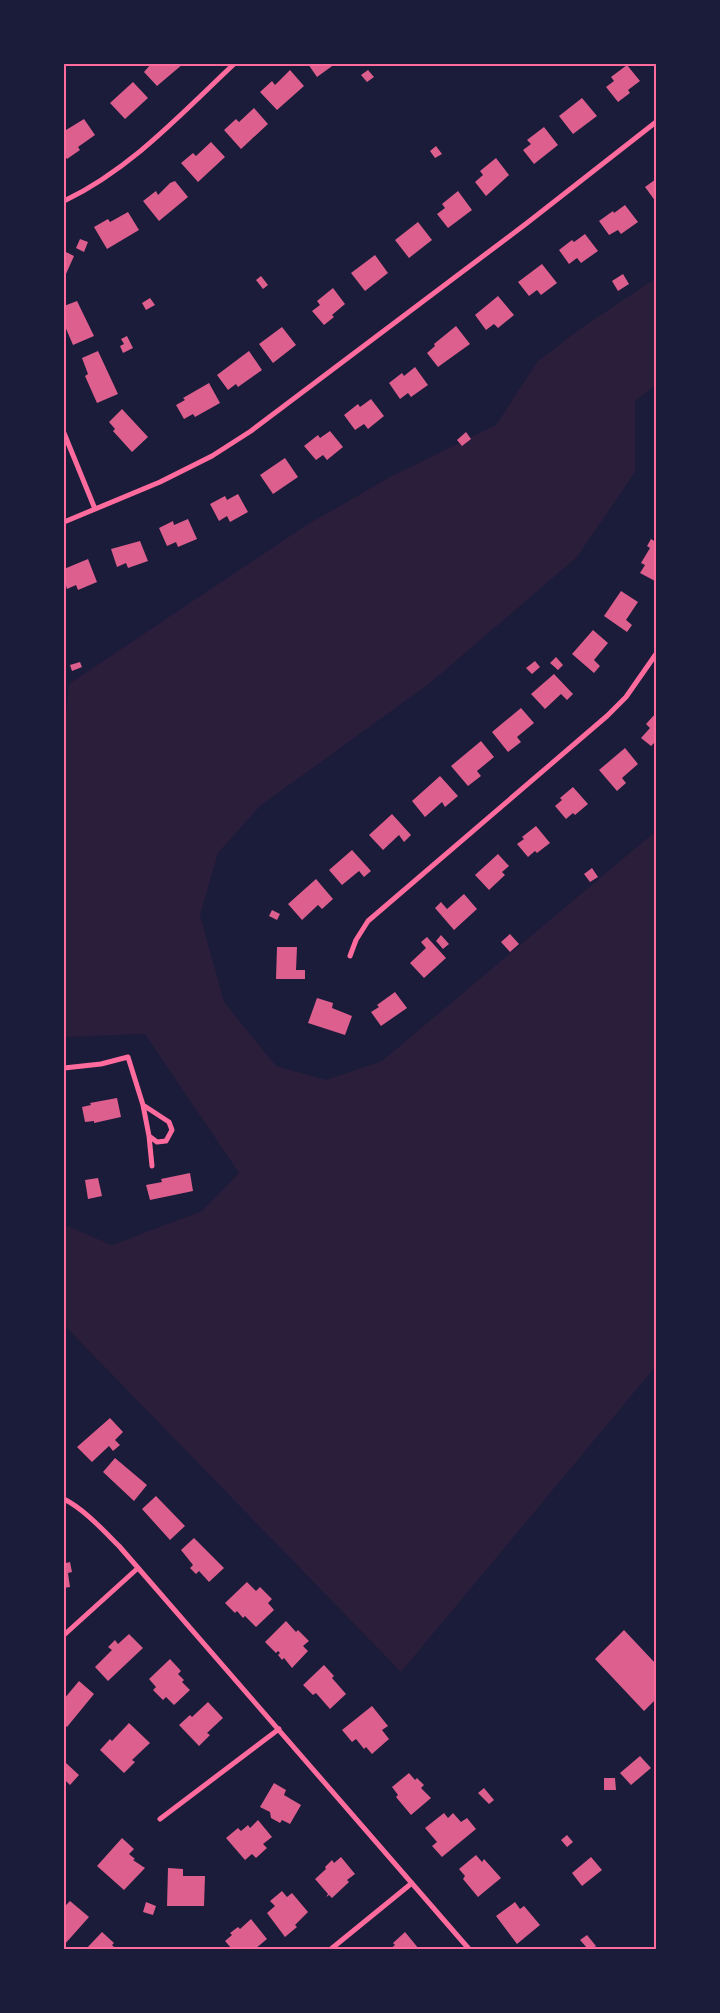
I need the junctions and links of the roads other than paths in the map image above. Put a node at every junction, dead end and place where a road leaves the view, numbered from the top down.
1 (234, 64) edge
2 (656, 122) edge
3 (64, 201) edge
4 (64, 433) edge
5 (94, 509) junction
6 (64, 522) edge
7 (656, 654) edge
8 (350, 956) dead end
9 (64, 1068) edge
10 (143, 1105) junction
11 (149, 1136) junction
12 (152, 1166) dead end
13 (64, 1499) edge
14 (138, 1568) junction
15 (64, 1635) edge
16 (279, 1729) junction
17 (160, 1819) dead end
18 (412, 1883) junction
19 (331, 1949) edge
20 (469, 1949) edge

1 - 3 street
2 - 5 street
4 - 5 street
5 - 6 street
7 - 8 street
9 - 10 street
10 - 11 street
10 - 11 street
11 - 12 street
13 - 14 street
14 - 15 street
14 - 16 street
16 - 17 street
16 - 18 street
18 - 19 street
18 - 20 street

